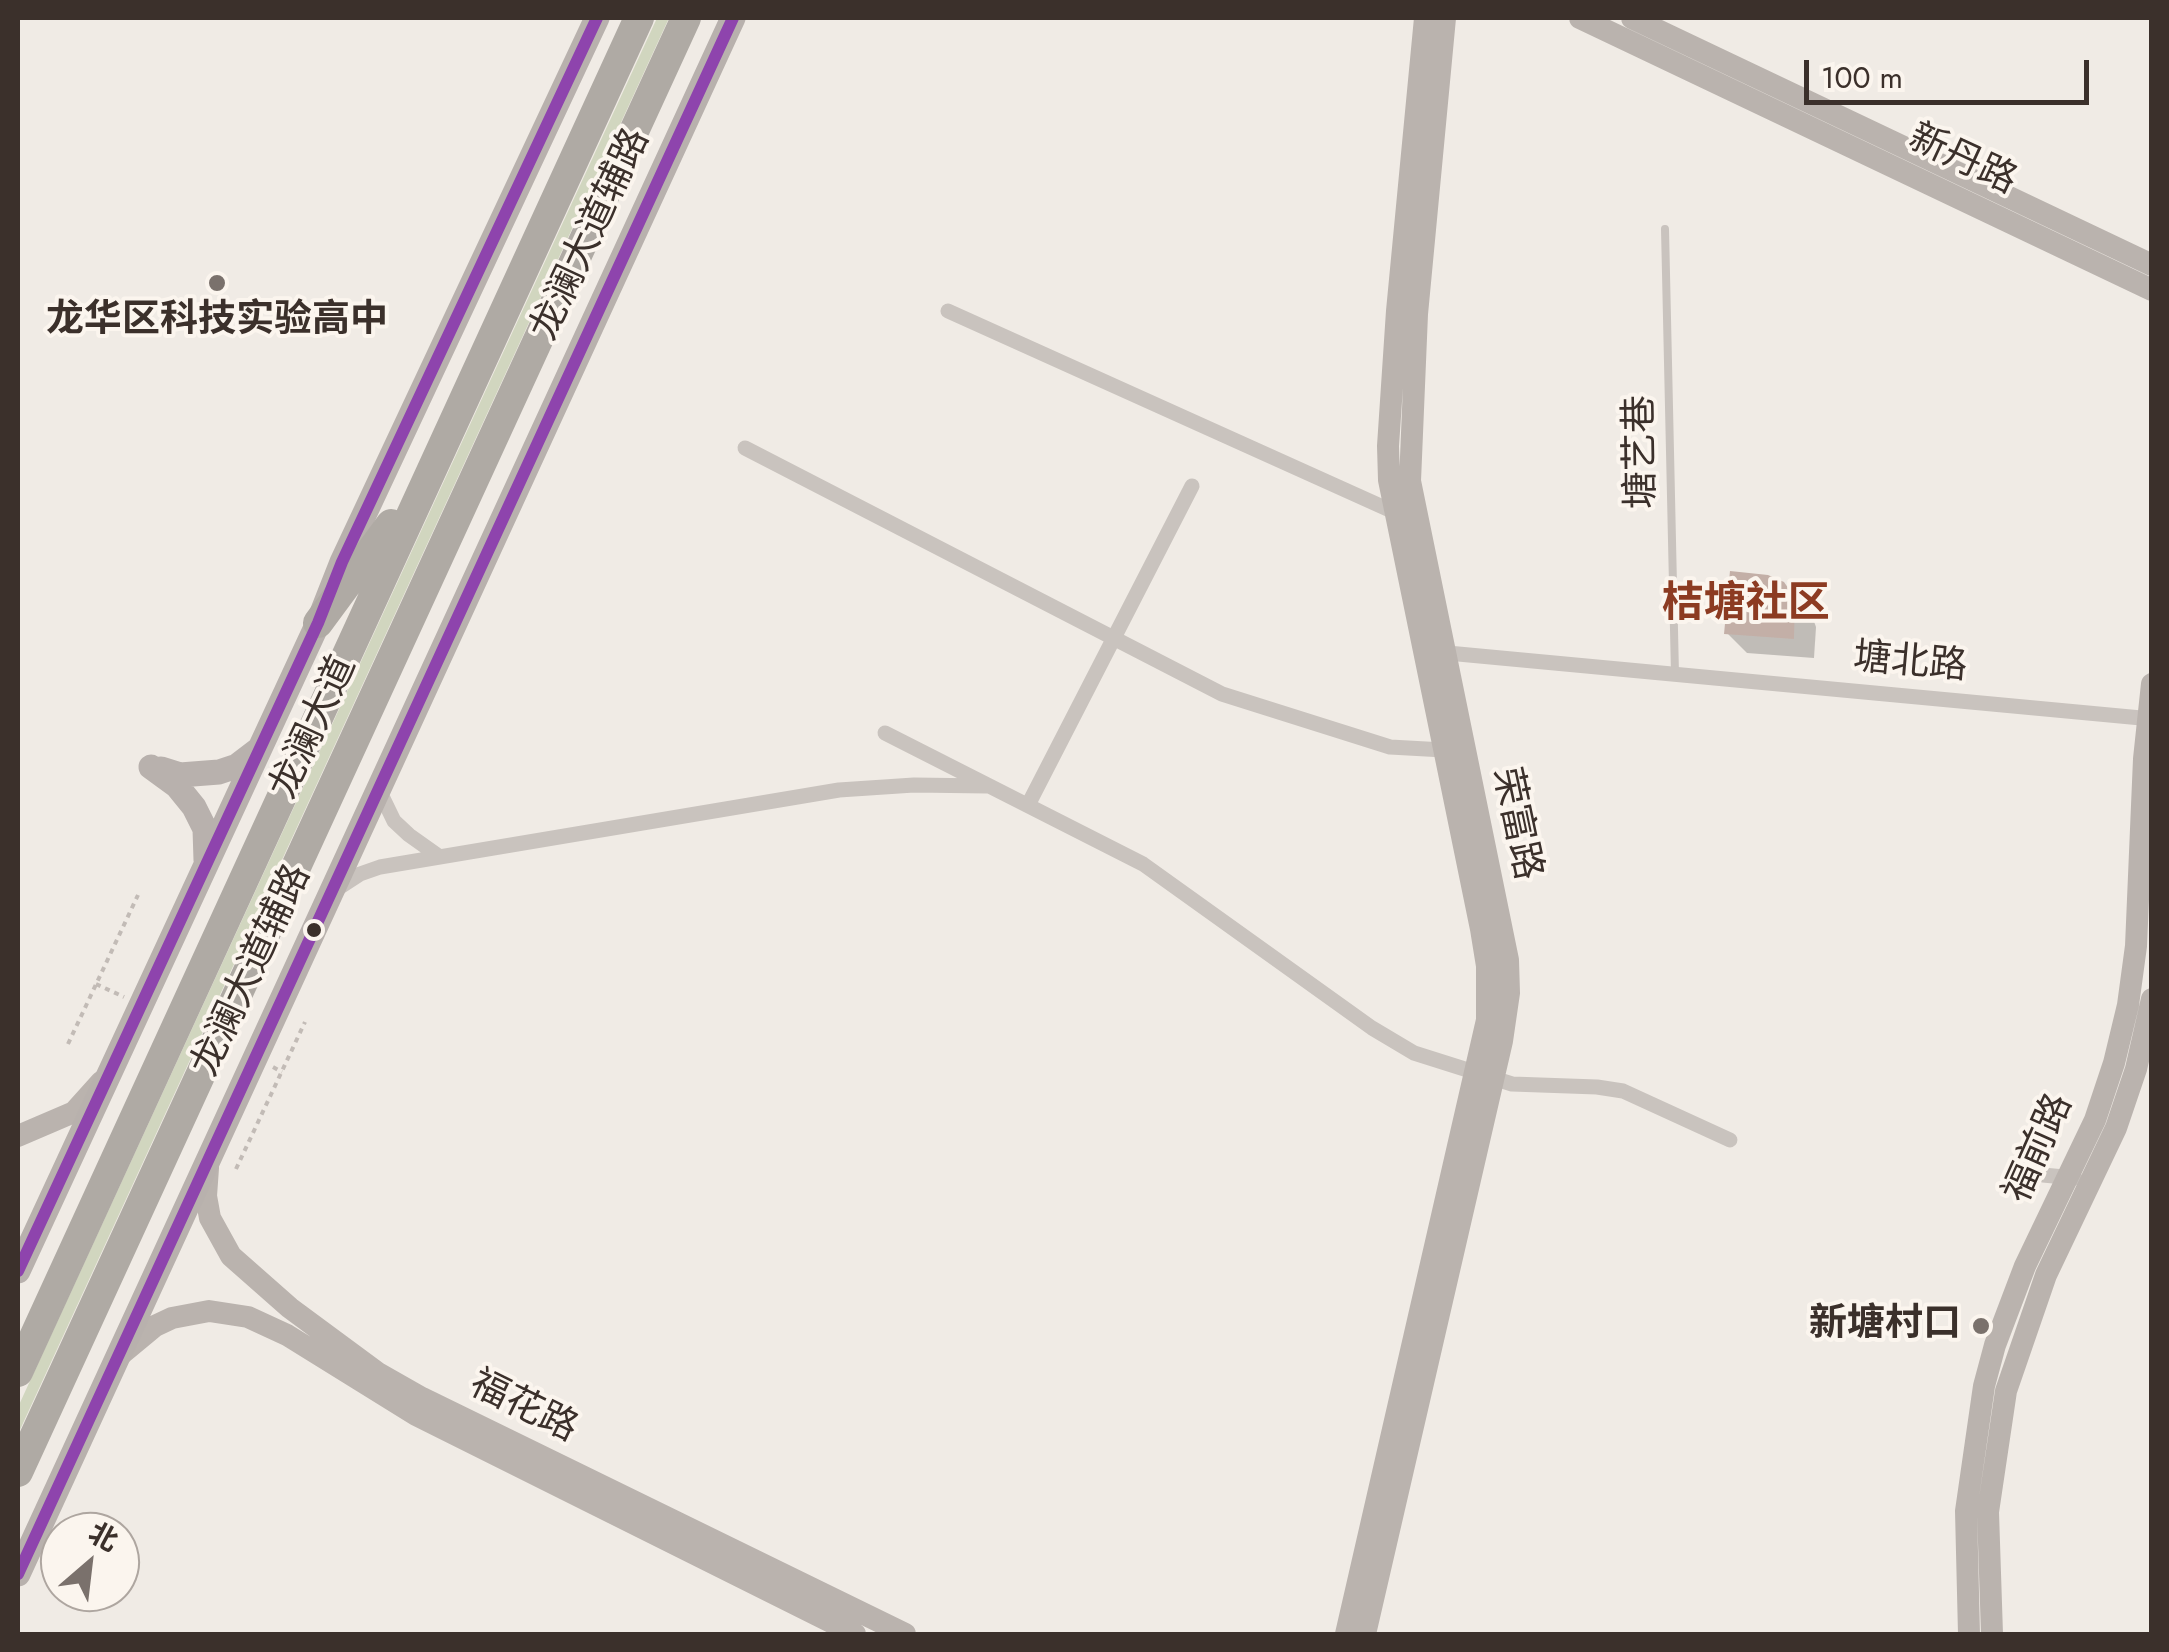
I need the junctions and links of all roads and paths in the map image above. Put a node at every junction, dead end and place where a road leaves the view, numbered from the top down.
1 (597, 18) edge
2 (639, 18) edge
3 (686, 18) edge
4 (734, 18) edge
5 (1425, 18) edge
6 (1446, 18) edge
7 (1580, 18) edge
8 (1632, 18) edge
9 (1665, 229) dead end
10 (2152, 265) edge
11 (2152, 290) edge
12 (948, 311) dead end
13 (744, 448) dead end
14 (431, 469) junction
15 (1192, 486) dead end
16 (1394, 512) junction
17 (318, 624) junction
18 (1114, 638) junction
19 (1433, 652) junction
20 (1675, 674) junction
21 (2152, 684) edge
22 (2149, 718) edge
23 (885, 732) dead end
24 (260, 748) junction
25 (1444, 750) junction
26 (991, 786) junction
27 (378, 788) junction
28 (1028, 805) junction
29 (440, 857) junction
30 (205, 864) junction
31 (329, 895) junction
32 (138, 896) dead end
33 (2152, 999) edge
34 (305, 1022) dead end
35 (68, 1044) dead end
36 (114, 1062) junction
37 (2144, 1068) edge
38 (1484, 1076) junction
39 (18, 1136) edge
40 (1730, 1140) dead end
41 (210, 1154) junction
42 (236, 1169) dead end
43 (2043, 1175) dead end
44 (2070, 1178) junction
45 (2094, 1180) junction
46 (18, 1271) edge
47 (117, 1357) junction
48 (18, 1372) edge
49 (18, 1472) edge
50 (18, 1574) edge
51 (854, 1634) edge
52 (906, 1634) edge
53 (1346, 1634) edge
54 (1365, 1634) edge
55 (1969, 1634) edge
56 (1992, 1634) edge

1 - 17 main road
2 - 14 highway, 龙澜大道
3 - 49 highway, 龙澜大道
4 - 27 main road, 龙澜大道辅路
5 - 16 street, 荣富路
6 - 19 street, 荣富路
7 - 11 street, 新丹路
8 - 10 street, 新丹路
9 - 20 lane, 塘艺巷
12 - 16 street
13 - 18 street
14 - 17 highway
14 - 48 highway, 龙澜大道
15 - 18 street
16 - 19 street, 荣富路
17 - 24 main road
18 - 25 street
18 - 28 street
19 - 20 street, 塘北路
19 - 25 street, 荣富路
19 - 38 street, 荣富路
20 - 22 street, 塘北路
21 - 22 street, 福前路
22 - 44 street, 福前路
23 - 26 street
24 - 30 main road
24 - 30 main road
25 - 38 street, 荣富路
26 - 28 street
26 - 29 street
27 - 29 street
27 - 31 main road, 龙澜大道辅路
28 - 38 street
29 - 31 street
30 - 36 main road
31 - 41 main road, 龙澜大道辅路
32 - 35 path
33 - 37 street, 福前路
34 - 42 path
36 - 39 street
36 - 46 main road
37 - 45 street, 福前路
38 - 40 street
38 - 53 street, 荣富路
38 - 54 street, 荣富路
41 - 47 main road, 龙澜大道辅路
41 - 52 street, 福花路
43 - 44 street
44 - 45 street
44 - 55 street, 福前路
45 - 56 street, 福前路
47 - 50 main road, 龙澜大道辅路
47 - 51 street, 福花路

